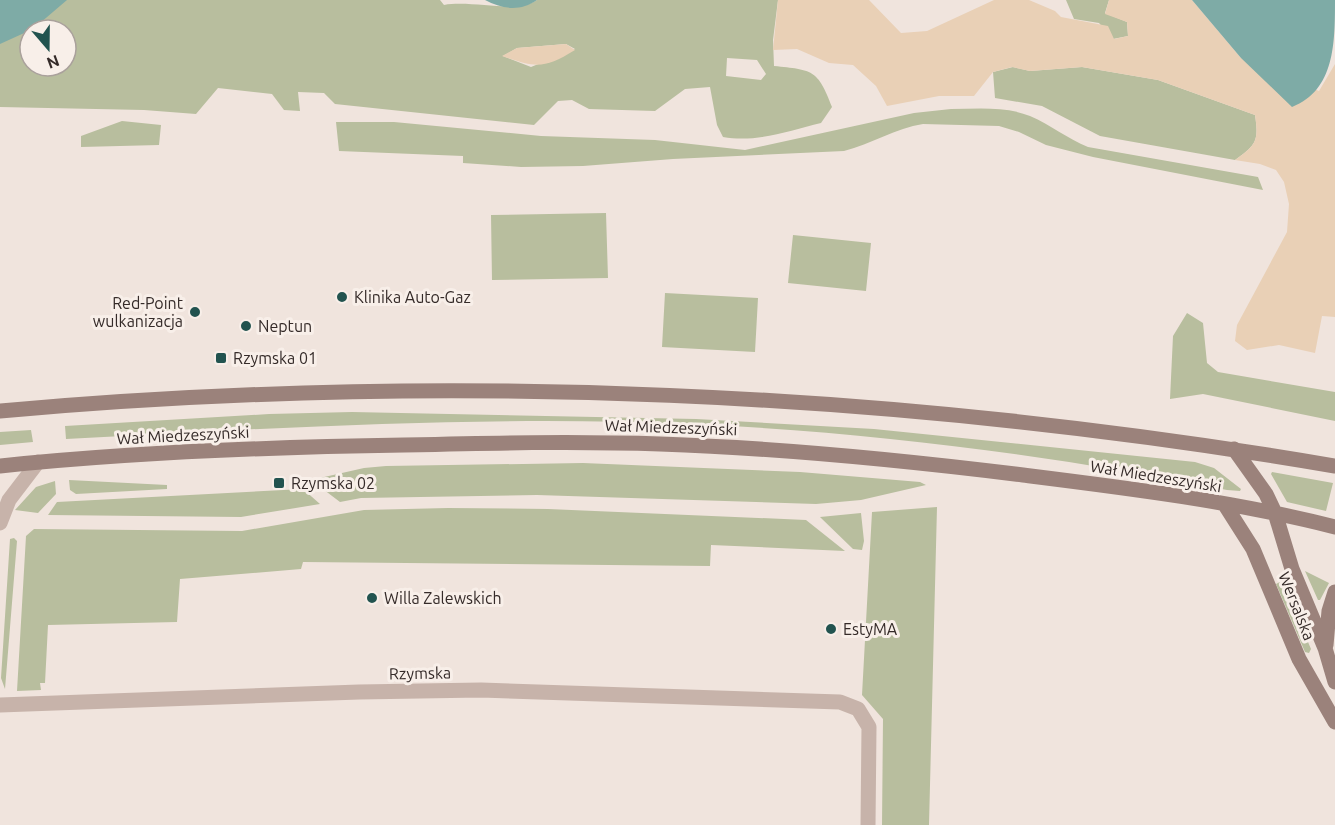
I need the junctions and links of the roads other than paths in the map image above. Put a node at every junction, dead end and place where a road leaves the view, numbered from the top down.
1 (0, 411) edge
2 (1234, 449) junction
3 (38, 462) junction
4 (0, 466) edge
5 (1335, 466) edge
6 (1225, 505) junction
7 (1275, 513) junction
8 (0, 524) edge
9 (1335, 527) edge
10 (1335, 592) edge
11 (1325, 648) junction
12 (1335, 682) edge
13 (0, 705) edge
14 (1335, 722) edge
15 (868, 825) edge

1 - 2 main road, Wał Miedzeszyński
2 - 5 main road, Wał Miedzeszyński
2 - 7 main road, Wersalska
3 - 4 main road, Wał Miedzeszyński
3 - 6 main road, Wał Miedzeszyński
3 - 8 street
6 - 7 main road, Wał Miedzeszyński
6 - 14 main road, Wersalska
7 - 9 main road, Wał Miedzeszyński
7 - 11 main road, Wersalska
10 - 11 main road, Wersalska
11 - 12 main road, Wersalska
13 - 15 street, Rzymska

